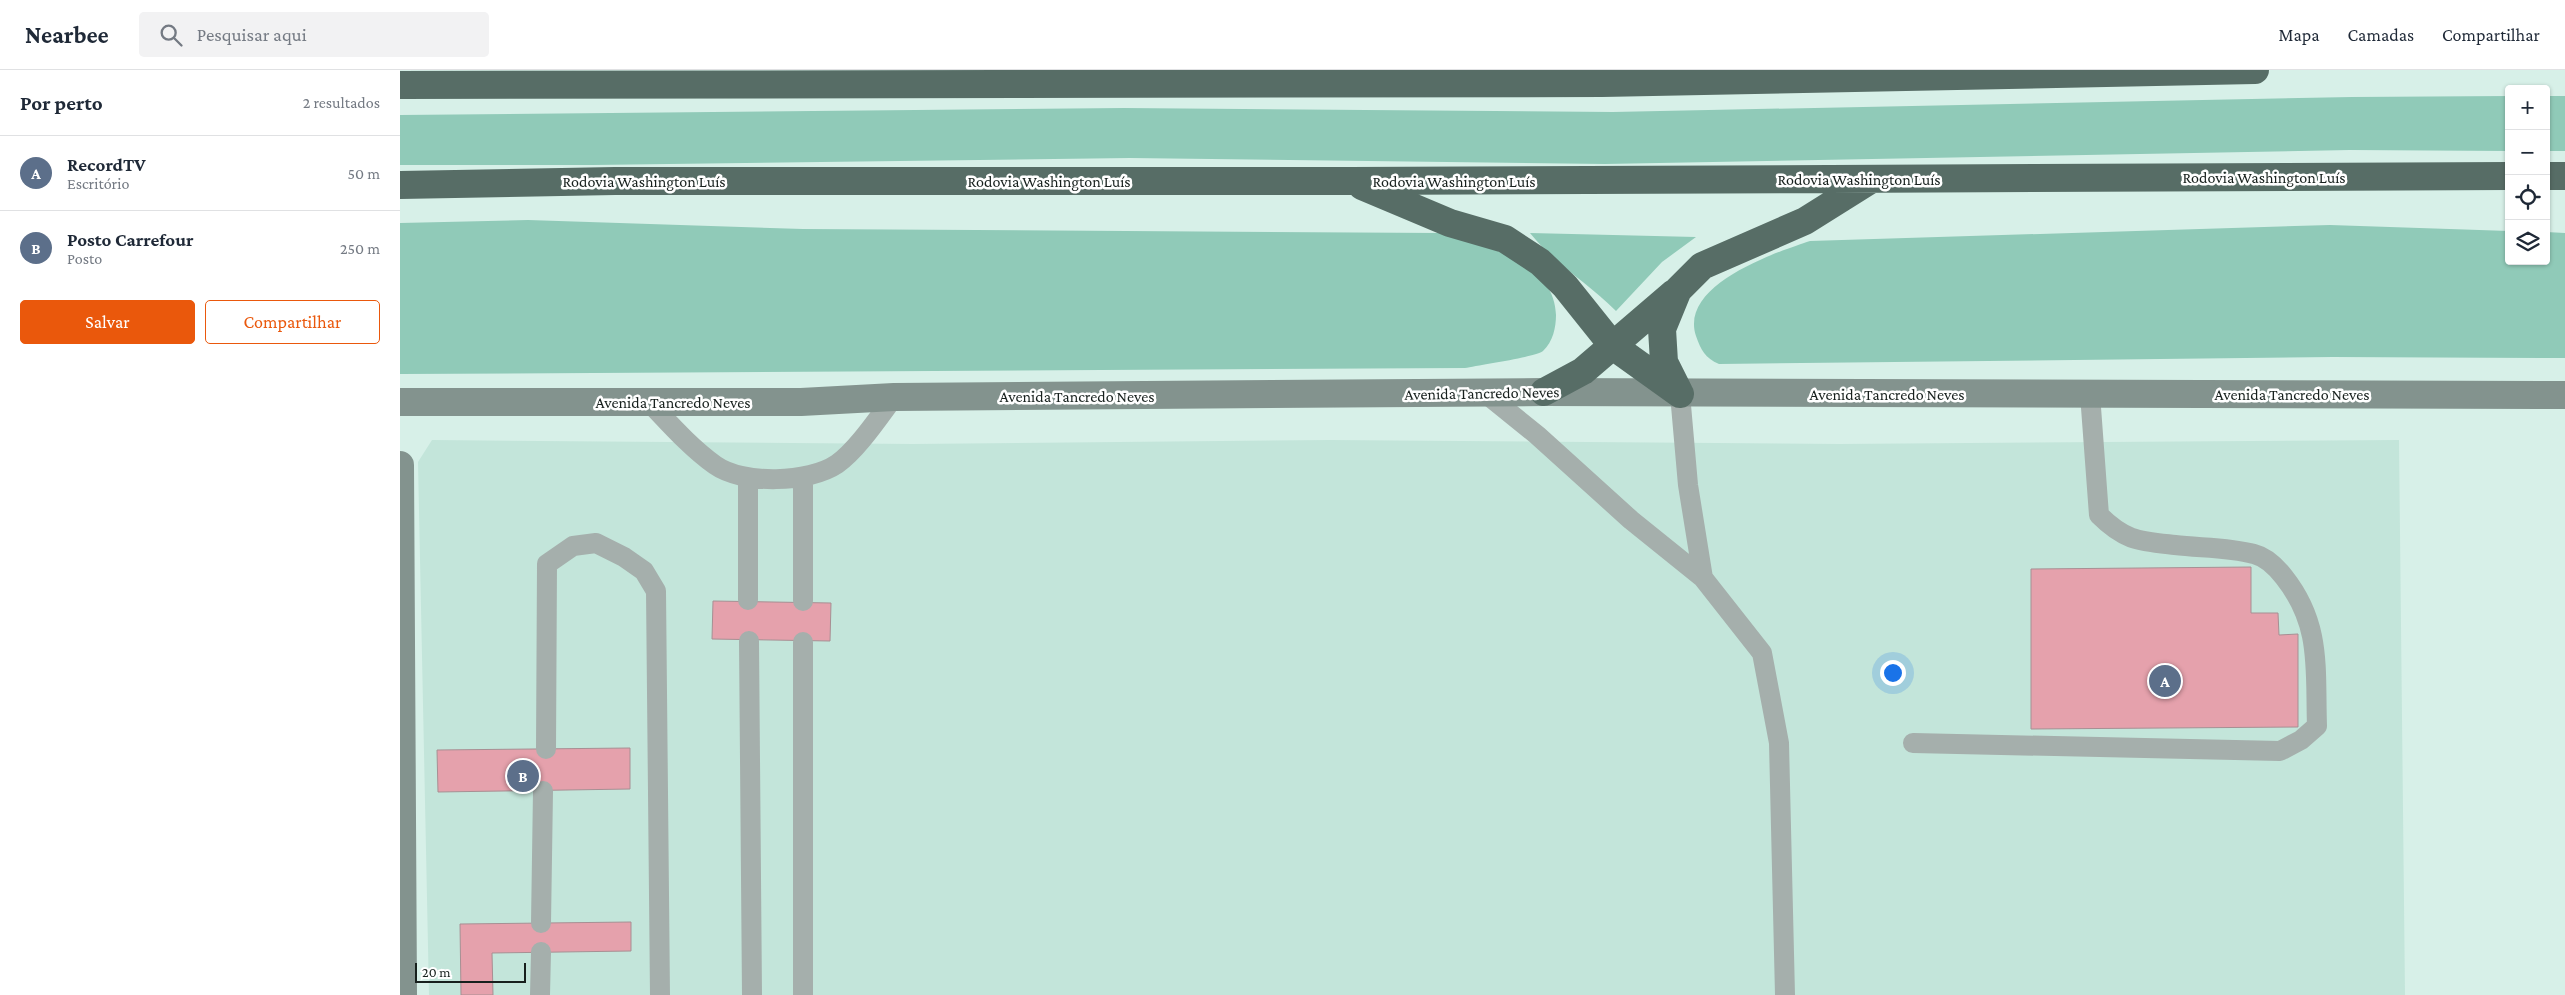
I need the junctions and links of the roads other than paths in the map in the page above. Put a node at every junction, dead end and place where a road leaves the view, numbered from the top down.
1 (2255, 70) edge
2 (1943, 73) edge
3 (400, 85) edge
4 (2505, 176) edge
5 (2550, 176) edge
6 (2565, 176) edge
7 (1872, 179) junction
8 (1350, 181) junction
9 (400, 185) edge
10 (1678, 290) junction
11 (1614, 346) junction
12 (1544, 392) junction
13 (1485, 393) junction
14 (1680, 394) junction
15 (2090, 394) junction
16 (2565, 395) edge
17 (894, 397) junction
18 (400, 402) edge
19 (649, 402) junction
20 (400, 465) edge
21 (748, 477) junction
22 (803, 478) junction
23 (1703, 578) junction
24 (748, 600) dead end
25 (803, 601) dead end
26 (749, 641) dead end
27 (803, 642) dead end
28 (1913, 743) dead end
29 (546, 749) dead end
30 (543, 791) dead end
31 (541, 923) dead end
32 (541, 952) dead end
33 (403, 995) edge
34 (540, 995) edge
35 (660, 995) edge
36 (752, 995) edge
37 (803, 995) edge
38 (1785, 995) edge

1 - 2 highway
2 - 3 highway
4 - 7 highway, Rodovia Washington Luís
5 - 6 highway
7 - 8 highway, Rodovia Washington Luís
7 - 10 highway
8 - 9 highway, Rodovia Washington Luís
8 - 11 highway
10 - 11 highway
10 - 14 highway
11 - 12 highway
11 - 14 highway
12 - 13 main road, Avenida Tancredo Neves
12 - 14 main road, Avenida Tancredo Neves
13 - 17 main road, Avenida Tancredo Neves
13 - 23 lane
14 - 15 main road, Avenida Tancredo Neves
14 - 23 lane
15 - 16 main road, Avenida Tancredo Neves
15 - 28 lane
17 - 19 main road, Avenida Tancredo Neves
17 - 22 lane
18 - 19 main road, Avenida Tancredo Neves
19 - 21 lane
20 - 33 main road
21 - 22 lane
21 - 24 lane
22 - 25 lane
23 - 38 lane
26 - 36 lane
27 - 37 lane
29 - 35 lane
30 - 31 lane
32 - 34 lane

